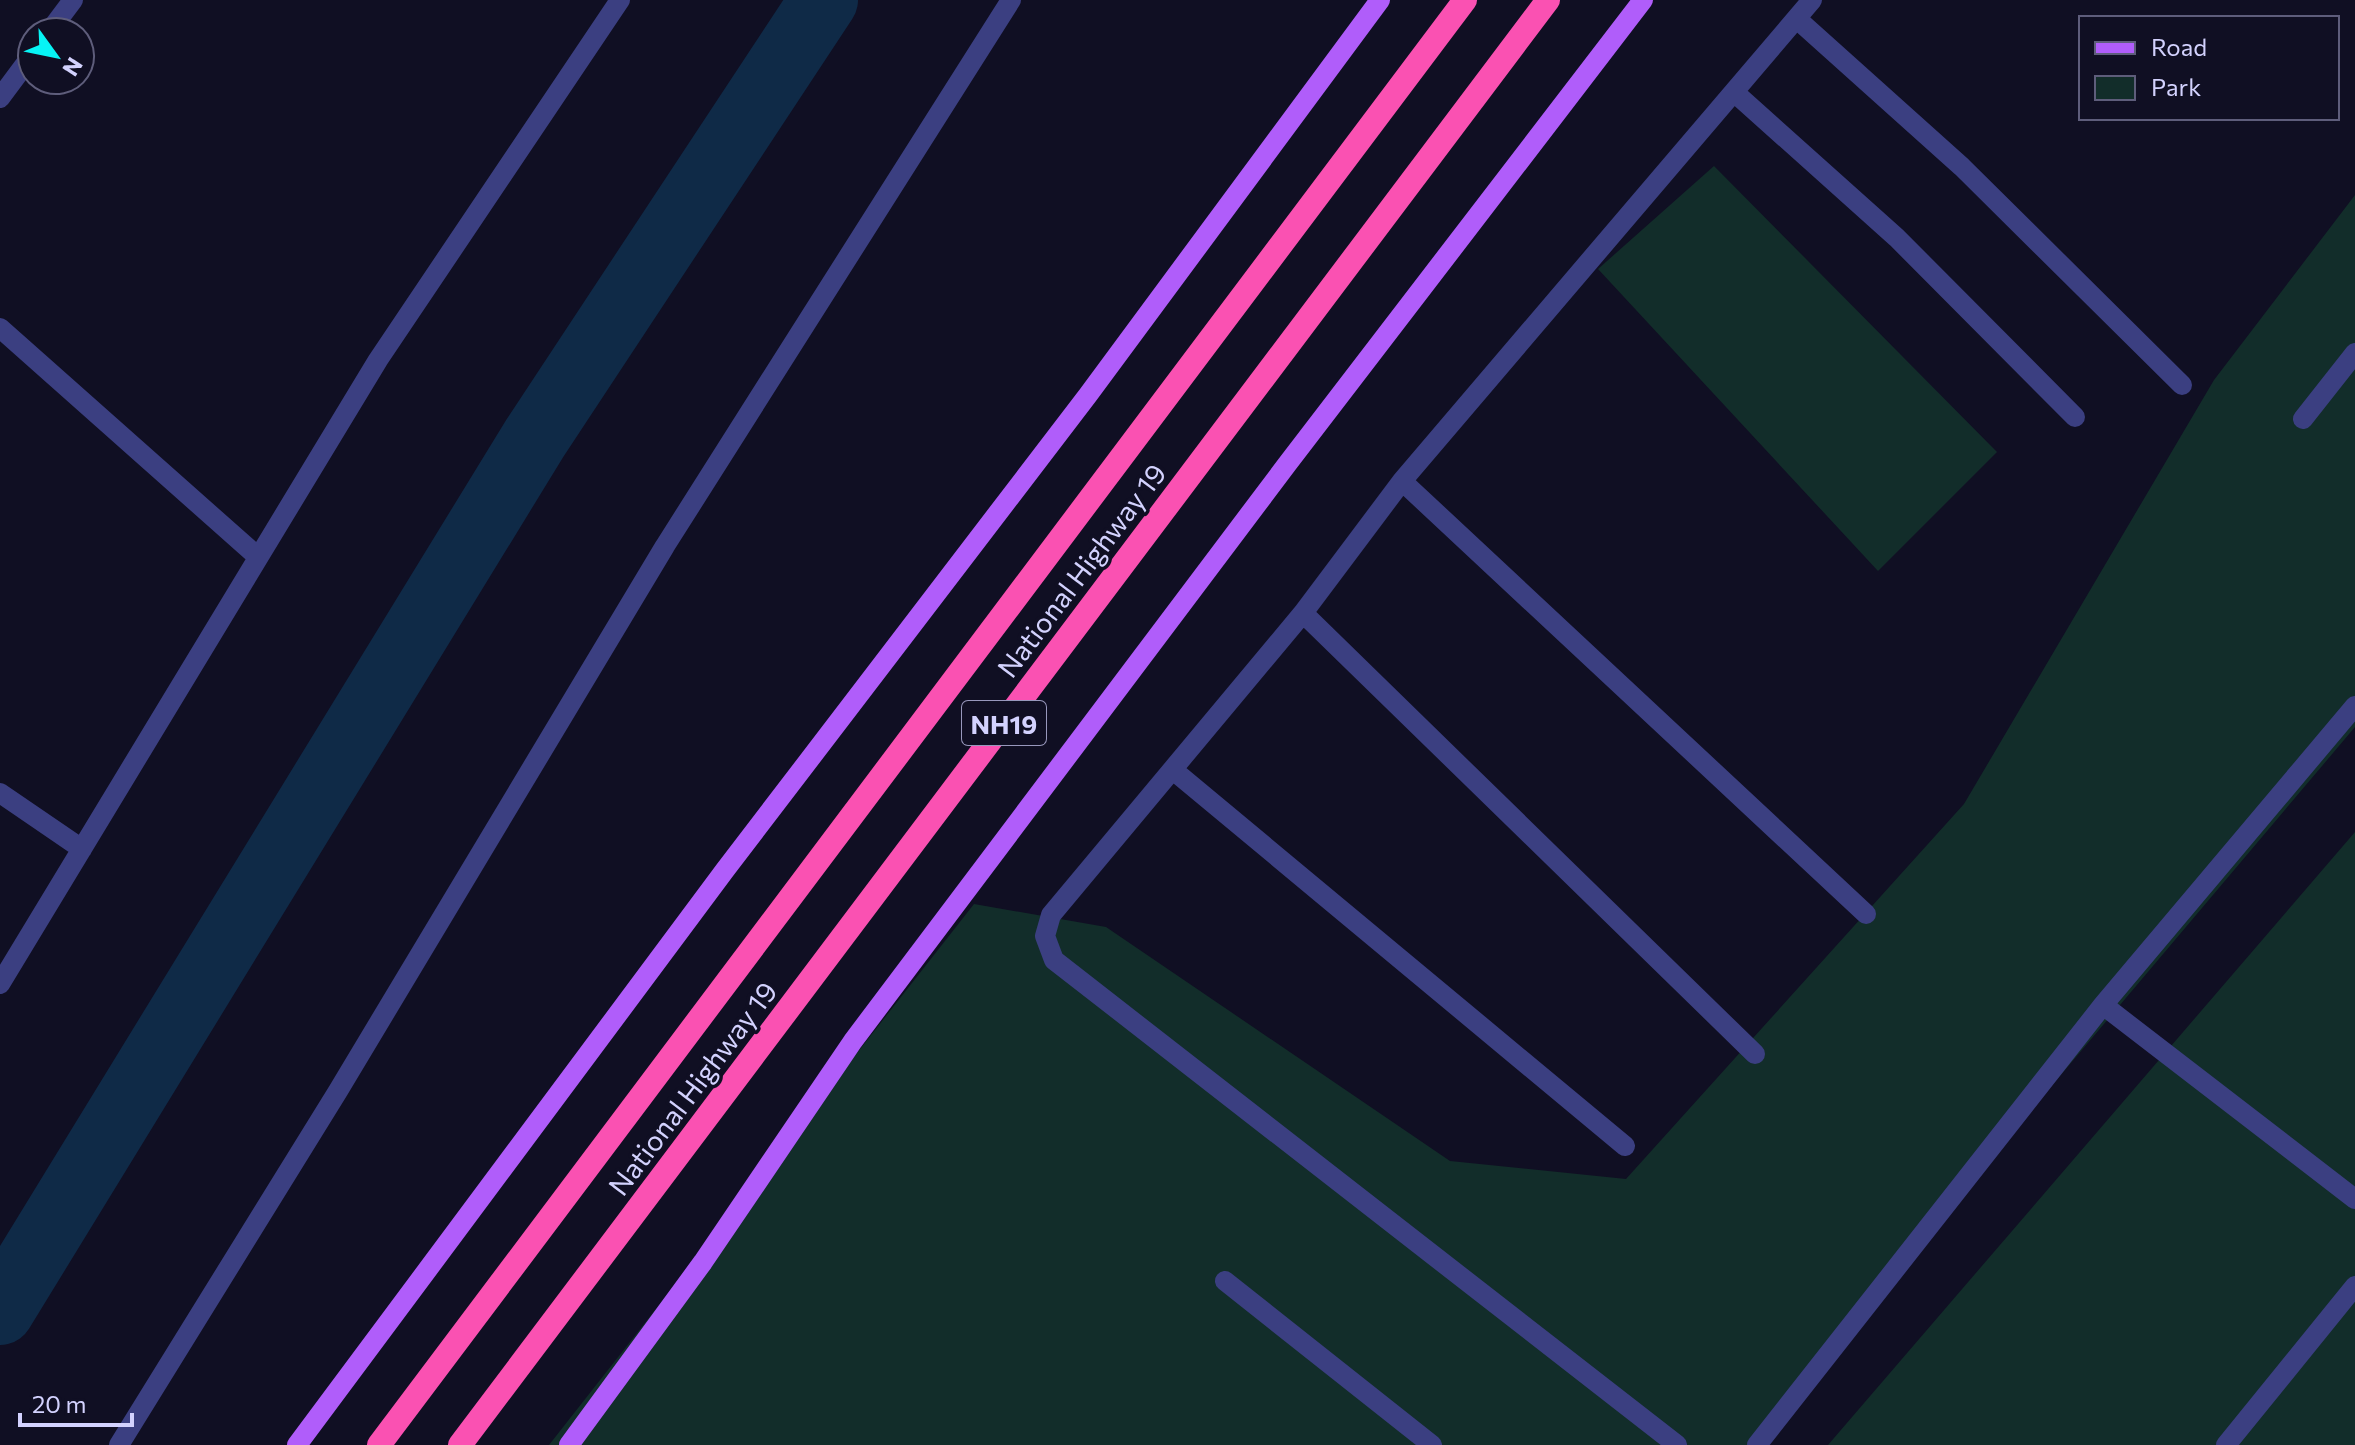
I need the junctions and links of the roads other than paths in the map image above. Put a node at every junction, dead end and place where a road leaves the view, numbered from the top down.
1 (620, 0) edge
2 (1011, 0) edge
3 (1380, 0) edge
4 (1465, 0) edge
5 (1548, 0) edge
6 (1643, 0) edge
7 (1812, 0) edge
8 (1797, 19) junction
9 (16, 76) edge
10 (1734, 92) junction
11 (0, 98) edge
12 (0, 328) edge
13 (2355, 353) edge
14 (2182, 385) dead end
15 (2075, 417) dead end
16 (2303, 419) dead end
17 (1402, 481) junction
18 (258, 557) junction
19 (1303, 613) junction
20 (2355, 706) edge
21 (1173, 770) junction
22 (0, 793) edge
23 (82, 849) junction
24 (1866, 914) dead end
25 (0, 984) edge
26 (2103, 1005) junction
27 (1755, 1054) dead end
28 (1625, 1146) dead end
29 (2355, 1199) edge
30 (1225, 1281) dead end
31 (2355, 1286) edge
32 (119, 1445) edge
33 (297, 1445) edge
34 (379, 1445) edge
35 (460, 1445) edge
36 (569, 1445) edge
37 (1432, 1445) edge
38 (1677, 1445) edge
39 (1757, 1445) edge
40 (2226, 1445) edge

1 - 18 street
2 - 32 street
3 - 33 main road
4 - 34 highway, NH19
5 - 35 highway, National Highway 19 / NH19
6 - 36 main road
7 - 8 street
8 - 10 street
8 - 14 street
9 - 11 street
10 - 15 street
10 - 17 street
12 - 18 street
13 - 16 street
17 - 19 street
17 - 24 street
18 - 23 street
19 - 21 street
19 - 27 street
20 - 26 street
21 - 28 street
21 - 38 street
22 - 23 street
23 - 25 street
26 - 29 street
26 - 39 street
30 - 37 street
31 - 40 street

